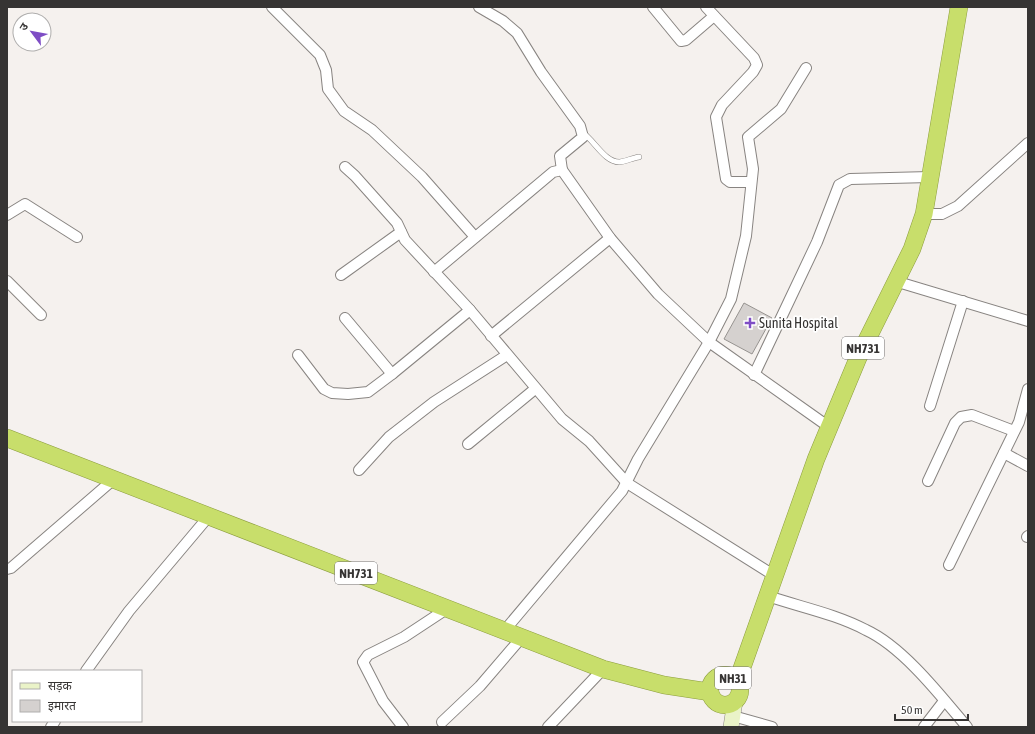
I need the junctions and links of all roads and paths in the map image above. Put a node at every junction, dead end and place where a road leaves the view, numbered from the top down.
1 (272, 7) edge
2 (479, 7) edge
3 (653, 7) edge
4 (706, 7) edge
5 (959, 7) edge
6 (714, 16) junction
7 (806, 68) dead end
8 (582, 132) junction
9 (1028, 143) edge
10 (639, 156) dead end
11 (344, 167) dead end
12 (562, 170) junction
13 (930, 177) junction
14 (751, 182) junction
15 (924, 214) junction
16 (7, 215) edge
17 (400, 232) junction
18 (77, 237) dead end
19 (475, 237) junction
20 (610, 238) junction
21 (434, 272) junction
22 (341, 275) dead end
23 (7, 281) edge
24 (898, 282) junction
25 (963, 301) junction
26 (470, 310) junction
27 (41, 316) dead end
28 (344, 318) dead end
29 (1028, 320) edge
30 (491, 336) junction
31 (709, 342) junction
32 (298, 355) dead end
33 (508, 355) junction
34 (392, 374) junction
35 (754, 375) junction
36 (535, 389) junction
37 (1028, 389) edge
38 (930, 406) dead end
39 (829, 427) junction
40 (1014, 431) junction
41 (7, 438) edge
42 (468, 444) dead end
43 (1004, 453) junction
44 (1028, 466) edge
45 (359, 470) dead end
46 (114, 479) junction
47 (928, 481) dead end
48 (627, 483) junction
49 (209, 516) junction
50 (949, 565) dead end
51 (7, 569) edge
52 (775, 576) junction
53 (768, 596) junction
54 (448, 608) junction
55 (505, 630) junction
56 (522, 637) junction
57 (603, 669) junction
58 (87, 670) edge
59 (737, 682) junction
60 (710, 692) junction
61 (944, 701) junction
62 (733, 715) edge
63 (442, 722) dead end
64 (403, 727) edge
65 (548, 727) edge
66 (772, 727) edge
67 (924, 727) edge
68 (967, 727) edge

1 - 19 street
2 - 8 street
3 - 6 street
4 - 6 street
5 - 13 highway, NH731
6 - 14 street
7 - 14 street
8 - 10 lane
8 - 12 street
9 - 15 street
11 - 17 street
12 - 19 street
12 - 20 street
13 - 15 highway, NH731
13 - 35 street
14 - 31 street
15 - 24 highway, NH731
16 - 18 street
17 - 21 street
17 - 22 street
19 - 21 street
20 - 30 street
20 - 31 street
21 - 26 street
23 - 27 street
24 - 25 street
24 - 39 highway, NH731
25 - 29 street
25 - 38 street
26 - 30 street
26 - 34 street
28 - 34 street
30 - 33 street
31 - 35 street
31 - 48 street
32 - 34 street
33 - 36 street
33 - 45 street
35 - 39 street
36 - 42 street
36 - 48 street
37 - 40 street
39 - 52 highway, NH731
40 - 43 street
40 - 47 street
41 - 46 highway, NH731
43 - 44 street
43 - 50 street
46 - 49 highway, NH731
46 - 51 street
48 - 52 street
48 - 55 street
49 - 54 highway, NH731
49 - 58 street
52 - 53 highway, NH731
53 - 59 highway, NH731
53 - 61 street
54 - 55 highway, NH731
54 - 64 street
55 - 56 highway, NH731
56 - 57 highway, NH731
56 - 63 street
57 - 60 highway, NH731
57 - 65 street
59 - 60 highway, NH31
59 - 62 highway, NH31
60 - 62 highway, NH31
61 - 67 street
61 - 68 street
62 - 66 street

